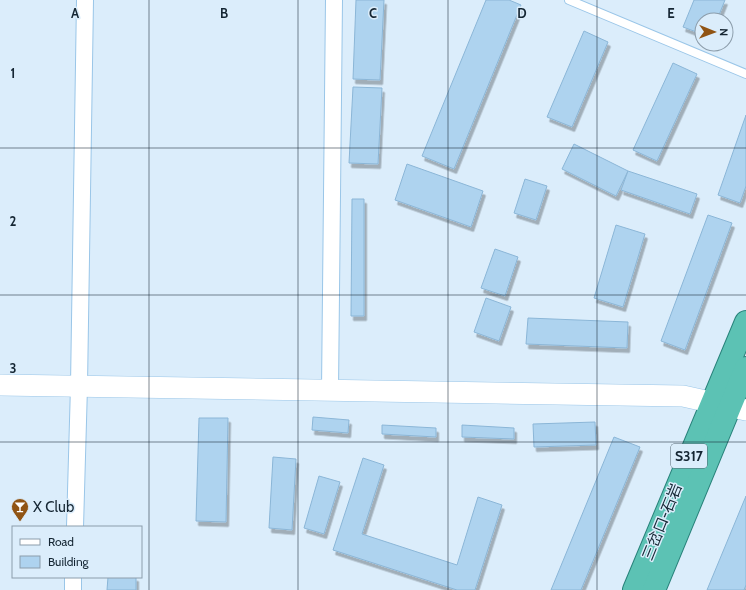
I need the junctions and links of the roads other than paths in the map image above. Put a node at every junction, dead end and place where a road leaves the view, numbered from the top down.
1 (85, 0) edge
2 (334, 0) edge
3 (569, 0) edge
4 (746, 74) edge
5 (746, 322) edge
6 (746, 368) edge
7 (0, 385) edge
8 (79, 386) junction
9 (330, 390) junction
10 (729, 406) edge
11 (75, 526) edge
12 (73, 578) edge
13 (73, 590) edge
14 (634, 590) edge
15 (654, 590) edge

1 - 8 street
2 - 9 street
3 - 4 lane
5 - 10 highway, 三岔口-石岩 / S317
6 - 10 highway, 三岔口-石岩 / S317
7 - 8 street
8 - 9 street
8 - 11 street
9 - 10 street
10 - 14 highway, 三岔口-石岩 / S317
10 - 15 highway, 三岔口-石岩 / S317
12 - 13 street

